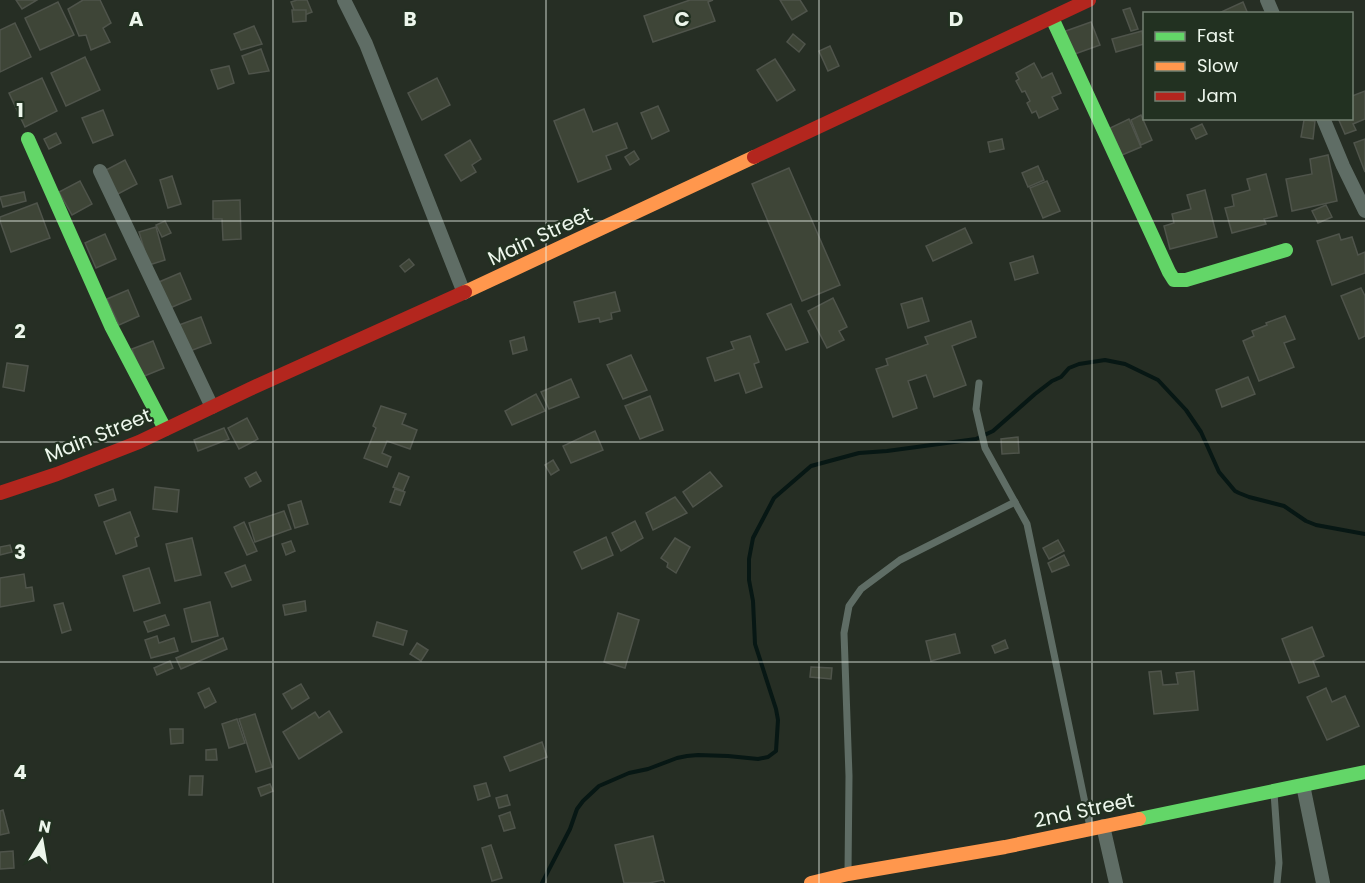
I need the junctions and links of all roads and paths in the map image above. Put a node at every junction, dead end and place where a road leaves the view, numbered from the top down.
1 (344, 0) edge
2 (1089, 0) edge
3 (1052, 18) junction
4 (1324, 120) edge
5 (28, 139) dead end
6 (100, 171) dead end
7 (1365, 211) edge
8 (1286, 250) dead end
9 (464, 293) junction
10 (979, 383) dead end
11 (212, 407) junction
12 (165, 429) junction
13 (0, 492) edge
14 (1015, 502) junction
15 (1365, 772) edge
16 (1303, 785) junction
17 (1274, 790) junction
18 (1096, 827) junction
19 (848, 874) junction
20 (811, 883) edge
21 (1116, 883) edge
22 (1276, 883) edge
23 (1323, 883) edge

1 - 9 street
2 - 3 street, Main Street
3 - 8 street
3 - 9 street, Main Street
4 - 7 street
5 - 12 street
6 - 11 street
9 - 11 street, Main Street
10 - 14 lane
11 - 12 street, Main Street
12 - 13 street, Main Street
14 - 18 lane
14 - 19 lane
15 - 16 street, 2nd Street
16 - 17 street, 2nd Street
16 - 23 street
17 - 18 street, 2nd Street
17 - 22 lane
18 - 19 street, 2nd Street
18 - 21 street
19 - 20 street, 2nd Street

